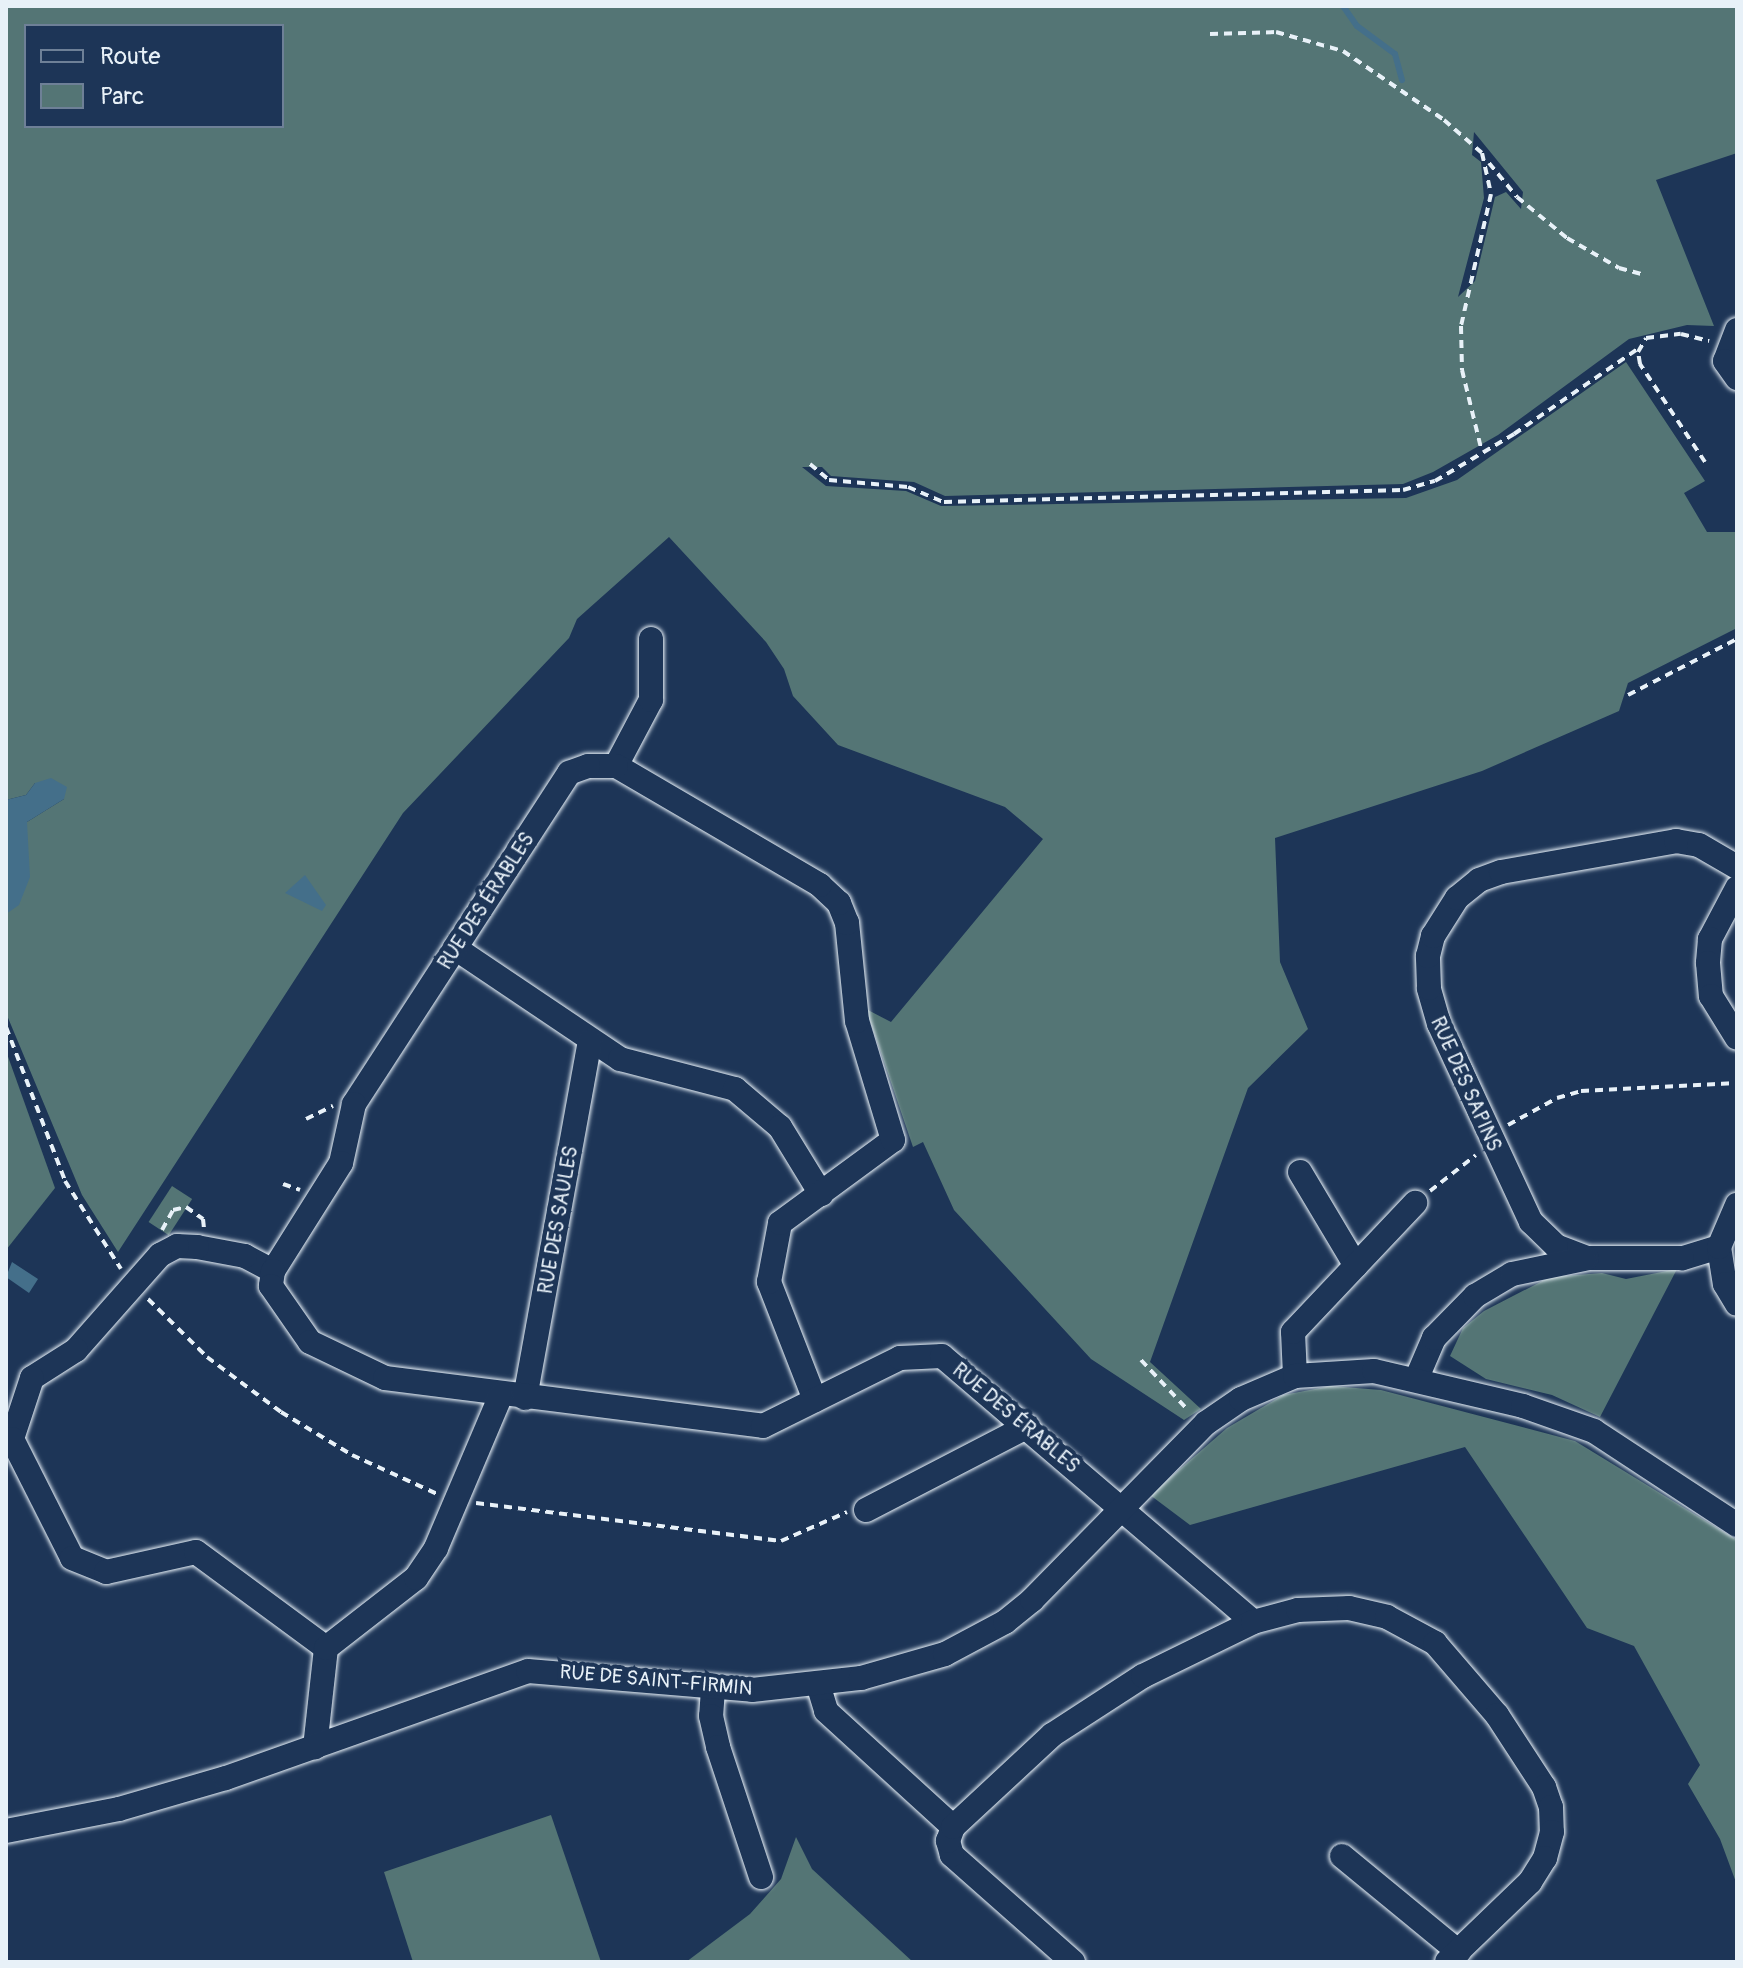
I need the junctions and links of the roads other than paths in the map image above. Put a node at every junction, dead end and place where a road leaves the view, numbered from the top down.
1 (1733, 340) edge
2 (1737, 378) edge
3 (651, 639) dead end
4 (616, 766) junction
5 (1737, 867) edge
6 (1737, 888) edge
7 (455, 948) junction
8 (1737, 1038) edge
9 (590, 1042) junction
10 (1300, 1172) dead end
11 (821, 1194) junction
12 (1415, 1203) road end
13 (1737, 1205) edge
14 (1719, 1247) junction
15 (1587, 1258) junction
16 (1356, 1266) junction
17 (273, 1271) junction
18 (1737, 1304) edge
19 (1295, 1376) junction
20 (1416, 1380) junction
21 (501, 1395) junction
22 (525, 1398) junction
23 (815, 1400) junction
24 (1028, 1426) junction
25 (16, 1472) edge
26 (1121, 1507) junction
27 (866, 1510) dead end
28 (1737, 1525) edge
29 (1253, 1622) junction
30 (326, 1648) junction
31 (818, 1684) junction
32 (713, 1689) junction
33 (315, 1747) junction
34 (953, 1827) junction
35 (6, 1831) edge
36 (1342, 1856) dead end
37 (761, 1877) dead end
38 (1453, 1957) edge
39 (1073, 1962) edge

1 - 2 street
3 - 4 street
4 - 7 street, RUE DES ÉRABLES
4 - 11 street
5 - 15 street, RUE DES SAPINS
6 - 8 street
7 - 9 street
7 - 17 street, RUE DES ÉRABLES
9 - 11 street
9 - 22 street, RUE DES SAULES
10 - 16 street
11 - 23 street
12 - 16 street
13 - 14 street
14 - 15 street, RUE DES SAPINS
14 - 18 street
15 - 20 street
16 - 19 street
17 - 21 street, RUE DES ÉRABLES
17 - 25 street
19 - 20 street, RUE DE SAINT-FIRMIN
19 - 26 street, RUE DE SAINT-FIRMIN
20 - 28 street, RUE DE SAINT-FIRMIN
21 - 22 street, RUE DES ÉRABLES
21 - 30 street
22 - 23 street, RUE DES ÉRABLES
23 - 24 street, RUE DES ÉRABLES
24 - 26 street, RUE DES ÉRABLES
24 - 27 street
25 - 30 street
26 - 29 street, RUE DES ÉRABLES
26 - 31 street, RUE DE SAINT-FIRMIN
29 - 34 street
29 - 38 street
30 - 33 street
31 - 32 street, RUE DE SAINT-FIRMIN
31 - 34 street
32 - 33 street, RUE DE SAINT-FIRMIN
32 - 37 street
33 - 35 street, RUE DE SAINT-FIRMIN
34 - 39 street
36 - 38 street

